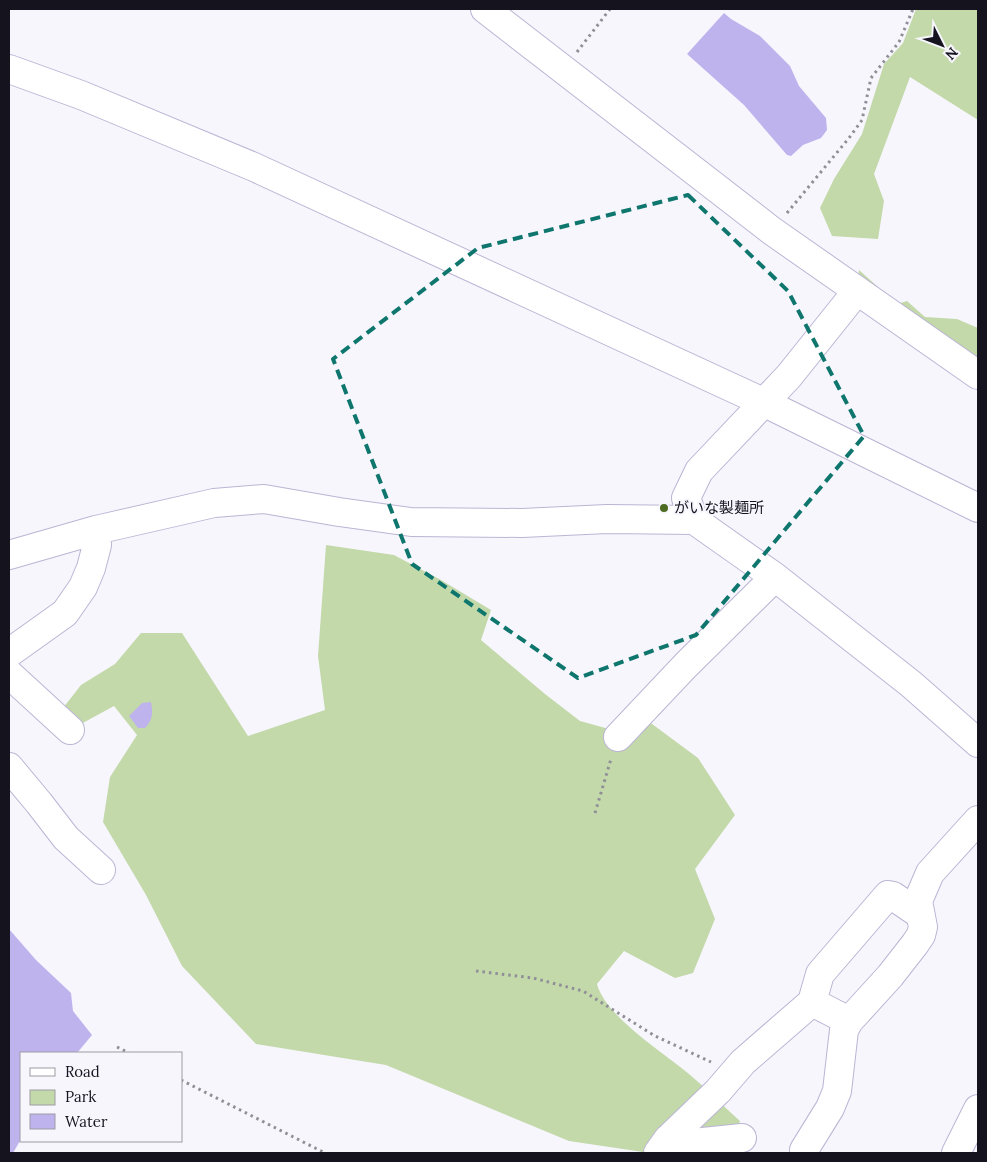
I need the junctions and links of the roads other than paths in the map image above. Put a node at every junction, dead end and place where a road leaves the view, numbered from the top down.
1 (485, 9) edge
2 (9, 68) edge
3 (857, 291) junction
4 (978, 375) edge
5 (763, 402) junction
6 (978, 508) edge
7 (694, 520) junction
8 (96, 530) junction
9 (9, 554) edge
10 (775, 577) junction
11 (9, 653) edge
12 (9, 674) edge
13 (70, 730) dead end
14 (618, 736) road end
15 (978, 743) edge
16 (9, 767) edge
17 (978, 820) edge
18 (101, 870) dead end
19 (919, 909) junction
20 (812, 1002) junction
21 (849, 1021) junction
22 (978, 1109) edge
23 (742, 1138) dead end
24 (662, 1146) edge
25 (804, 1150) dead end
26 (956, 1153) edge

1 - 3 street
2 - 5 street
3 - 4 street
3 - 5 street
5 - 6 street
5 - 7 street
7 - 8 street
7 - 10 street
8 - 9 street
8 - 11 street
10 - 14 street
10 - 15 street
12 - 13 street
16 - 18 street
17 - 19 street
19 - 20 street
19 - 21 street
20 - 21 street
20 - 24 street
21 - 25 street
22 - 26 street
23 - 24 street

